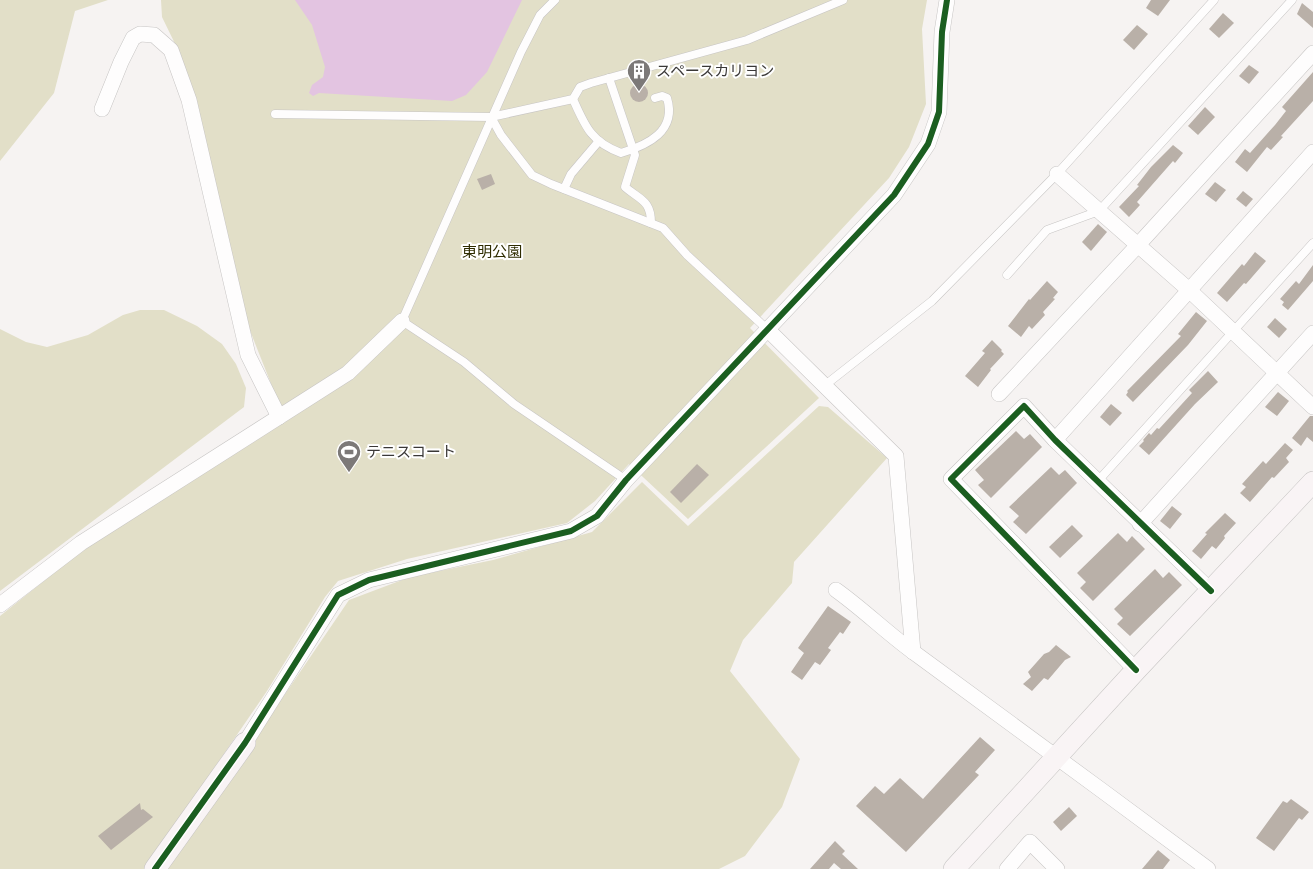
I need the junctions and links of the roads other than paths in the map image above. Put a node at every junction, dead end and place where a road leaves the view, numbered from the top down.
1 (555, 0) edge
2 (844, 0) edge
3 (947, 0) edge
4 (1214, 0) edge
5 (1292, 0) edge
6 (1313, 53) edge
7 (609, 78) junction
8 (655, 98) dead end
9 (573, 99) junction
10 (102, 109) dead end
11 (275, 114) dead end
12 (491, 117) junction
13 (599, 141) junction
14 (633, 150) junction
15 (1313, 152) edge
16 (1057, 174) junction
17 (564, 190) junction
18 (1099, 210) junction
19 (651, 223) junction
20 (1313, 243) edge
21 (1138, 245) junction
22 (1007, 275) dead end
23 (1189, 290) junction
24 (402, 321) junction
25 (767, 329) junction
26 (1232, 332) junction
27 (1313, 333) edge
28 (1276, 373) junction
29 (824, 386) junction
30 (999, 394) dead end
31 (1312, 404) edge
32 (279, 417) junction
33 (1055, 440) junction
34 (626, 480) junction
35 (1097, 482) junction
36 (1313, 482) edge
37 (1140, 524) junction
38 (836, 590) dead end
39 (1211, 591) junction
40 (0, 605) edge
41 (913, 652) junction
42 (1136, 670) junction
43 (245, 743) joint
44 (1058, 756) junction
45 (154, 869) edge
46 (954, 869) edge
47 (1007, 869) edge
48 (1057, 869) edge
49 (1208, 869) edge

1 - 12 lane
2 - 7 lane
3 - 25 street
4 - 16 lane
5 - 18 lane
6 - 21 street
7 - 9 lane
7 - 14 lane
8 - 14 lane
9 - 12 lane
9 - 13 lane
10 - 32 street
11 - 12 lane
12 - 17 lane
12 - 24 lane
13 - 14 lane
13 - 17 lane
14 - 19 lane
15 - 23 street
16 - 18 street
16 - 29 lane
17 - 19 lane
18 - 21 street
18 - 22 lane
19 - 25 lane
20 - 26 lane
21 - 23 street
21 - 30 street
23 - 26 street
23 - 33 street
24 - 32 street
24 - 34 lane
25 - 29 street
25 - 34 street
26 - 28 street
26 - 35 lane
27 - 28 street
28 - 31 street
28 - 37 street
29 - 41 street
32 - 40 street
33 - 35 street
33 - 42 street
34 - 43 street
35 - 37 street
36 - 39 street
37 - 39 street
38 - 41 street
39 - 42 street
41 - 44 street
42 - 44 street
43 - 45 street
44 - 46 street
44 - 49 street
47 - 48 street

